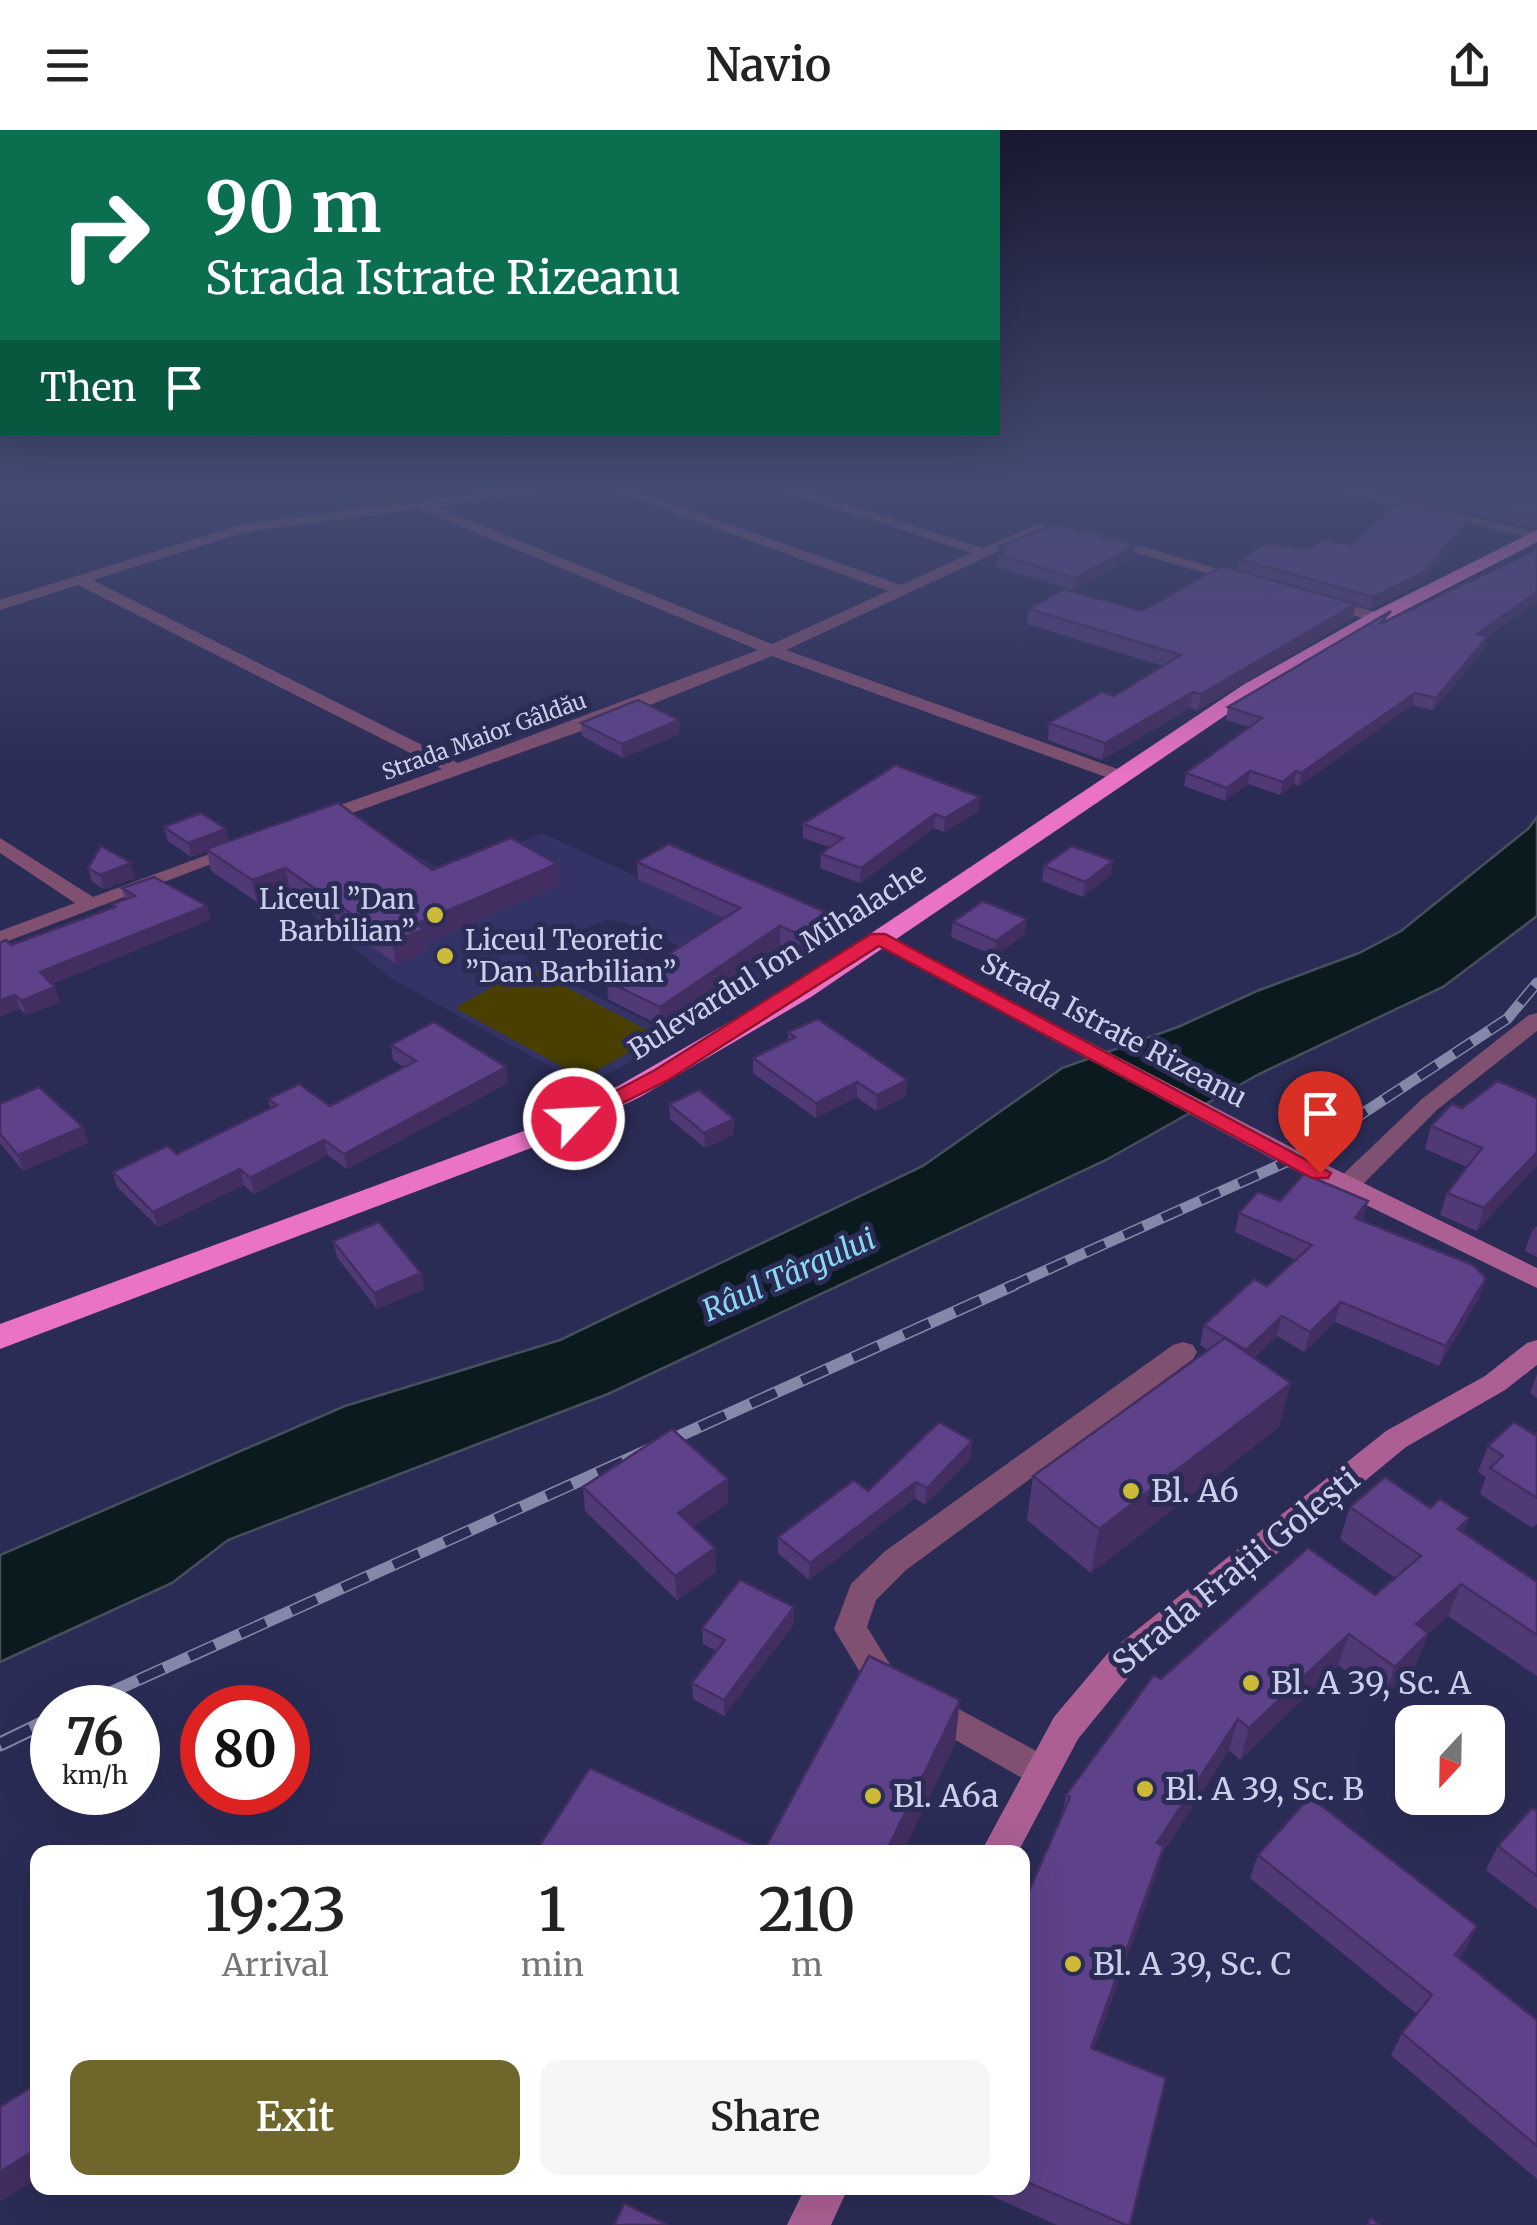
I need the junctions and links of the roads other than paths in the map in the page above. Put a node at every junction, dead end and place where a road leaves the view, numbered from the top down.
1 (70, 582) edge
2 (84, 582) edge
3 (607, 582) edge
4 (876, 582) edge
5 (921, 582) edge
6 (1251, 582) edge
7 (1446, 582) edge
8 (1262, 585) edge
9 (902, 591) junction
10 (1300, 596) edge
11 (0, 605) edge
12 (1376, 617) junction
13 (772, 650) junction
14 (459, 770) junction
15 (1120, 776) junction
16 (302, 825) edge
17 (0, 844) edge
18 (252, 845) edge
19 (92, 906) junction
20 (0, 938) edge
21 (878, 938) junction
22 (1537, 1020) edge
23 (1346, 1186) junction
24 (1537, 1280) edge
25 (0, 1337) edge
26 (1537, 1350) edge
27 (1184, 1352) dead end
28 (1041, 1771) junction
29 (1003, 1845) edge
30 (823, 2195) edge
31 (808, 2225) edge

1 - 11 street
2 - 14 street
3 - 13 street
4 - 9 street
5 - 9 street, Strada Maior Gâldău
6 - 8 street, Strada Maior Gâldău
7 - 12 highway, Bulevardul Ion Mihalache
9 - 13 street, Strada Maior Gâldău
10 - 12 street
12 - 15 highway, Bulevardul Ion Mihalache
13 - 14 street, Strada Maior Gâldău
13 - 15 street
14 - 16 street, Strada Maior Gâldău
15 - 21 highway, Bulevardul Ion Mihalache
17 - 19 street
18 - 19 street
19 - 20 street
21 - 23 street, Strada Istrate Rizeanu
21 - 25 highway, Bulevardul Ion Mihalache
22 - 23 street
23 - 24 street, Strada Istrate Rizeanu
26 - 28 street, Strada Frații Golești
27 - 28 street
28 - 29 street, Strada Frații Golești
30 - 31 street

